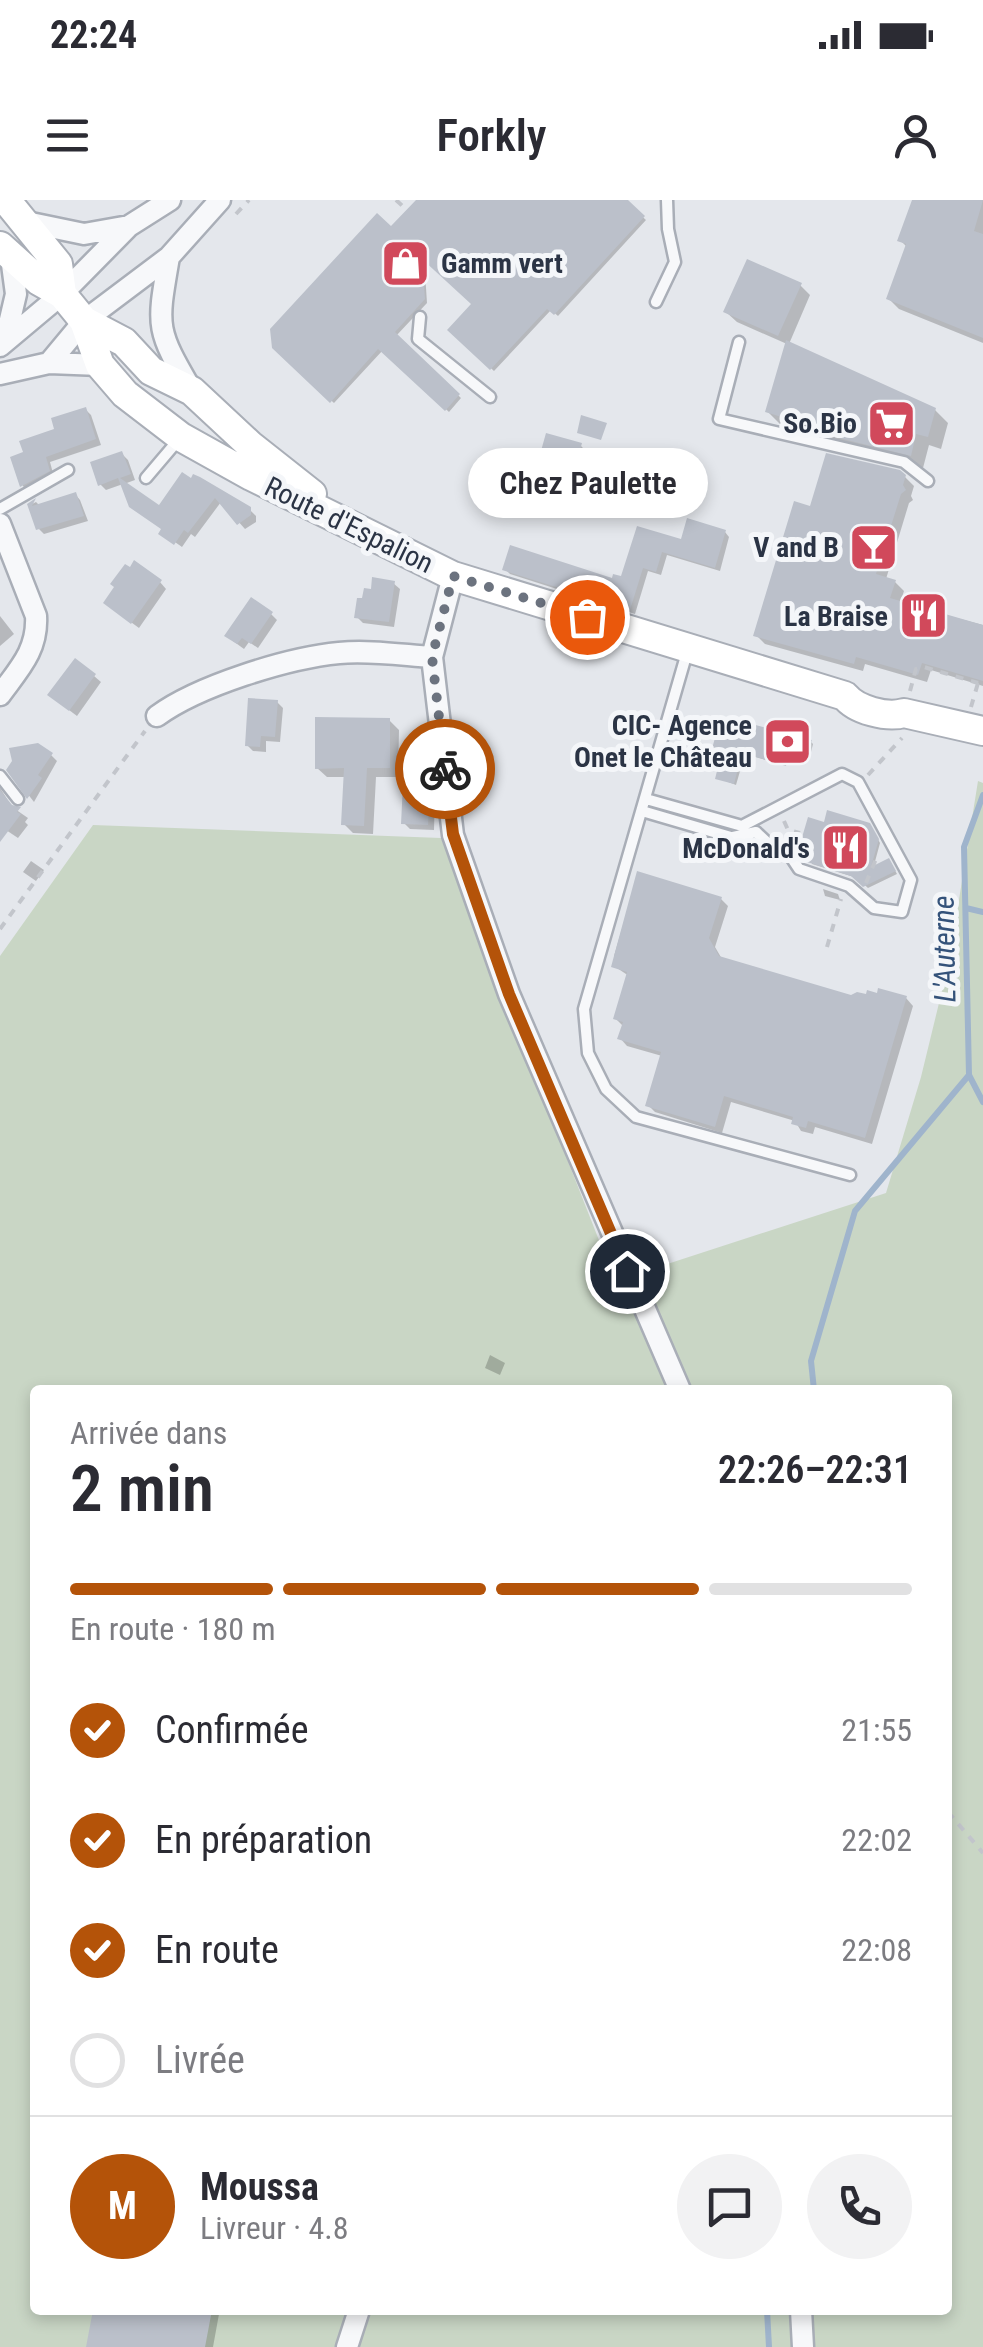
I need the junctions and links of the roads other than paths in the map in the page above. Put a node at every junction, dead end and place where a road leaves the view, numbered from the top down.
1 (6, 200) edge
2 (170, 200) edge
3 (667, 200) edge
4 (226, 209) edge
5 (26, 222) junction
6 (130, 226) junction
7 (4, 253) edge
8 (169, 257) junction
9 (62, 294) junction
10 (656, 302) dead end
11 (420, 317) dead end
12 (84, 321) junction
13 (739, 342) dead end
14 (2, 344) edge
15 (49, 363) junction
16 (100, 365) junction
17 (0, 374) edge
18 (192, 391) junction
19 (490, 397) dead end
20 (180, 437) junction
21 (68, 470) dead end
22 (146, 478) dead end
23 (928, 481) dead end
24 (0, 508) edge
25 (0, 524) edge
26 (362, 533) junction
27 (453, 576) junction
28 (688, 648) junction
29 (432, 657) junction
30 (0, 695) edge
31 (916, 712) junction
32 (157, 716) road end
33 (976, 722) edge
34 (983, 744) edge
35 (0, 776) edge
36 (18, 799) dead end
37 (644, 805) junction
38 (850, 1175) dead end
39 (678, 1385) edge
40 (357, 2315) edge
41 (800, 2315) edge
42 (347, 2347) edge
43 (803, 2347) edge

1 - 5 main road
2 - 6 street
3 - 10 lane
4 - 8 street
5 - 6 street
5 - 9 main road
6 - 9 street
7 - 9 main road
7 - 14 street
8 - 12 street
8 - 18 street
9 - 12 main road
9 - 14 street
11 - 19 lane
12 - 15 street
12 - 16 main road, Route d'Espalion
12 - 18 main road
13 - 23 lane
15 - 16 street
15 - 17 street
16 - 20 main road, Route d'Espalion
18 - 26 main road
20 - 22 lane
20 - 26 main road, Route d'Espalion
21 - 24 lane
25 - 30 street
26 - 27 main road, Route d'Espalion
27 - 28 main road, Route d'Espalion
27 - 29 street
28 - 31 main road, Route d'Espalion
28 - 37 lane
29 - 32 street
29 - 39 street
31 - 33 main road
31 - 34 main road
35 - 36 lane
37 - 37 lane
37 - 38 lane
40 - 42 street
41 - 43 street

